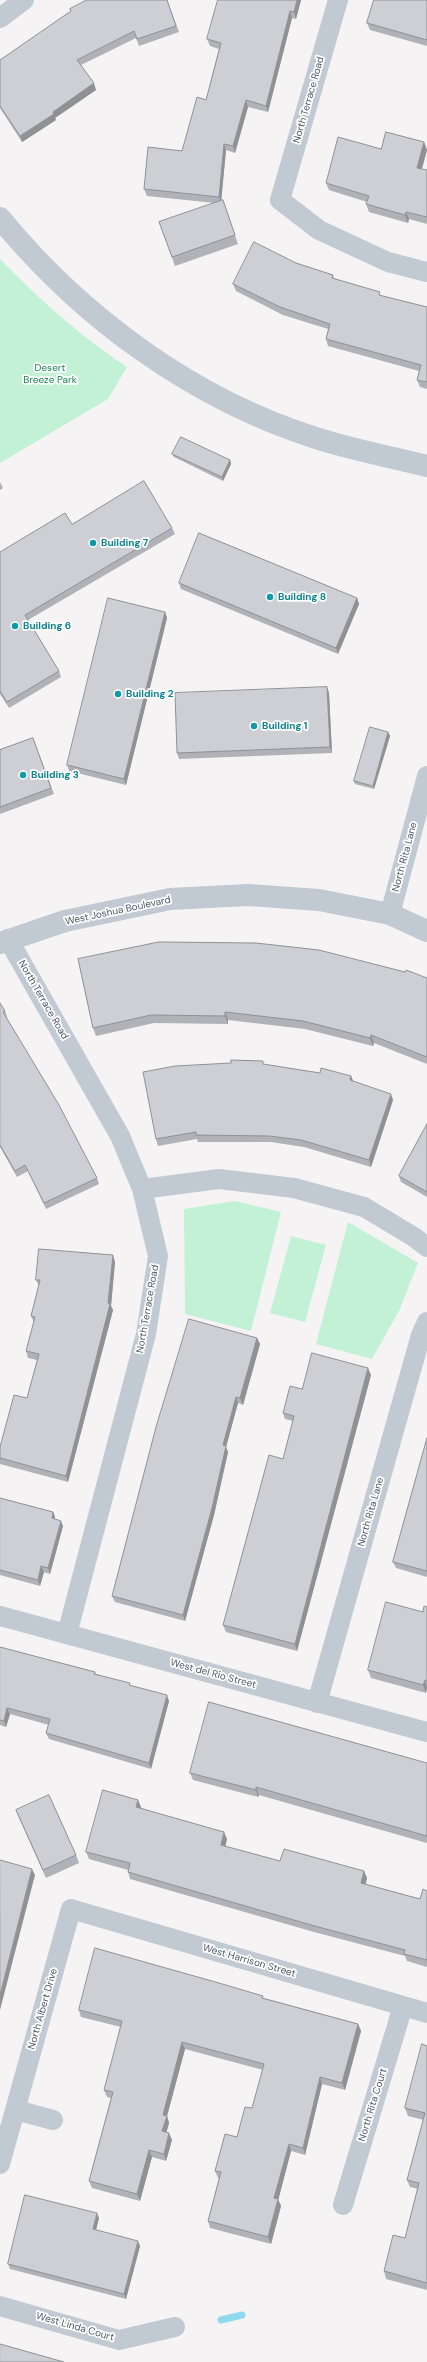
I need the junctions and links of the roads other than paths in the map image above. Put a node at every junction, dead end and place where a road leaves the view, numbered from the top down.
1 (24, 0) edge
2 (338, 0) edge
3 (0, 18) edge
4 (0, 218) edge
5 (427, 272) edge
6 (427, 466) edge
7 (427, 776) edge
8 (390, 914) junction
9 (427, 930) edge
10 (4, 941) edge
11 (142, 1189) junction
12 (427, 1247) edge
13 (427, 1322) edge
14 (0, 1616) edge
15 (67, 1634) junction
16 (317, 1703) junction
17 (427, 1732) edge
18 (71, 1909) joint
19 (403, 2006) junction
20 (427, 2013) edge
21 (16, 2110) junction
22 (53, 2120) dead end
23 (0, 2164) edge
24 (343, 2205) dead end
25 (0, 2306) edge
26 (175, 2327) dead end

1 - 3 street
2 - 5 street, North Terrace Road
4 - 6 street
7 - 8 street, North Rita Lane
8 - 9 street, West Joshua Boulevard
8 - 10 street, West Joshua Boulevard
10 - 11 street, North Terrace Road
11 - 12 street
11 - 15 street, North Terrace Road
13 - 16 street, North Rita Lane
14 - 15 street, West del Rio Street
15 - 16 street, West del Rio Street
16 - 17 street, West del Rio Street
18 - 19 street, West Harrison Street
18 - 21 street, North Albert Drive
19 - 20 street, West Harrison Street
19 - 24 street, North Rita Court
21 - 22 street
21 - 23 street, North Albert Drive
25 - 26 street, West Linda Court

